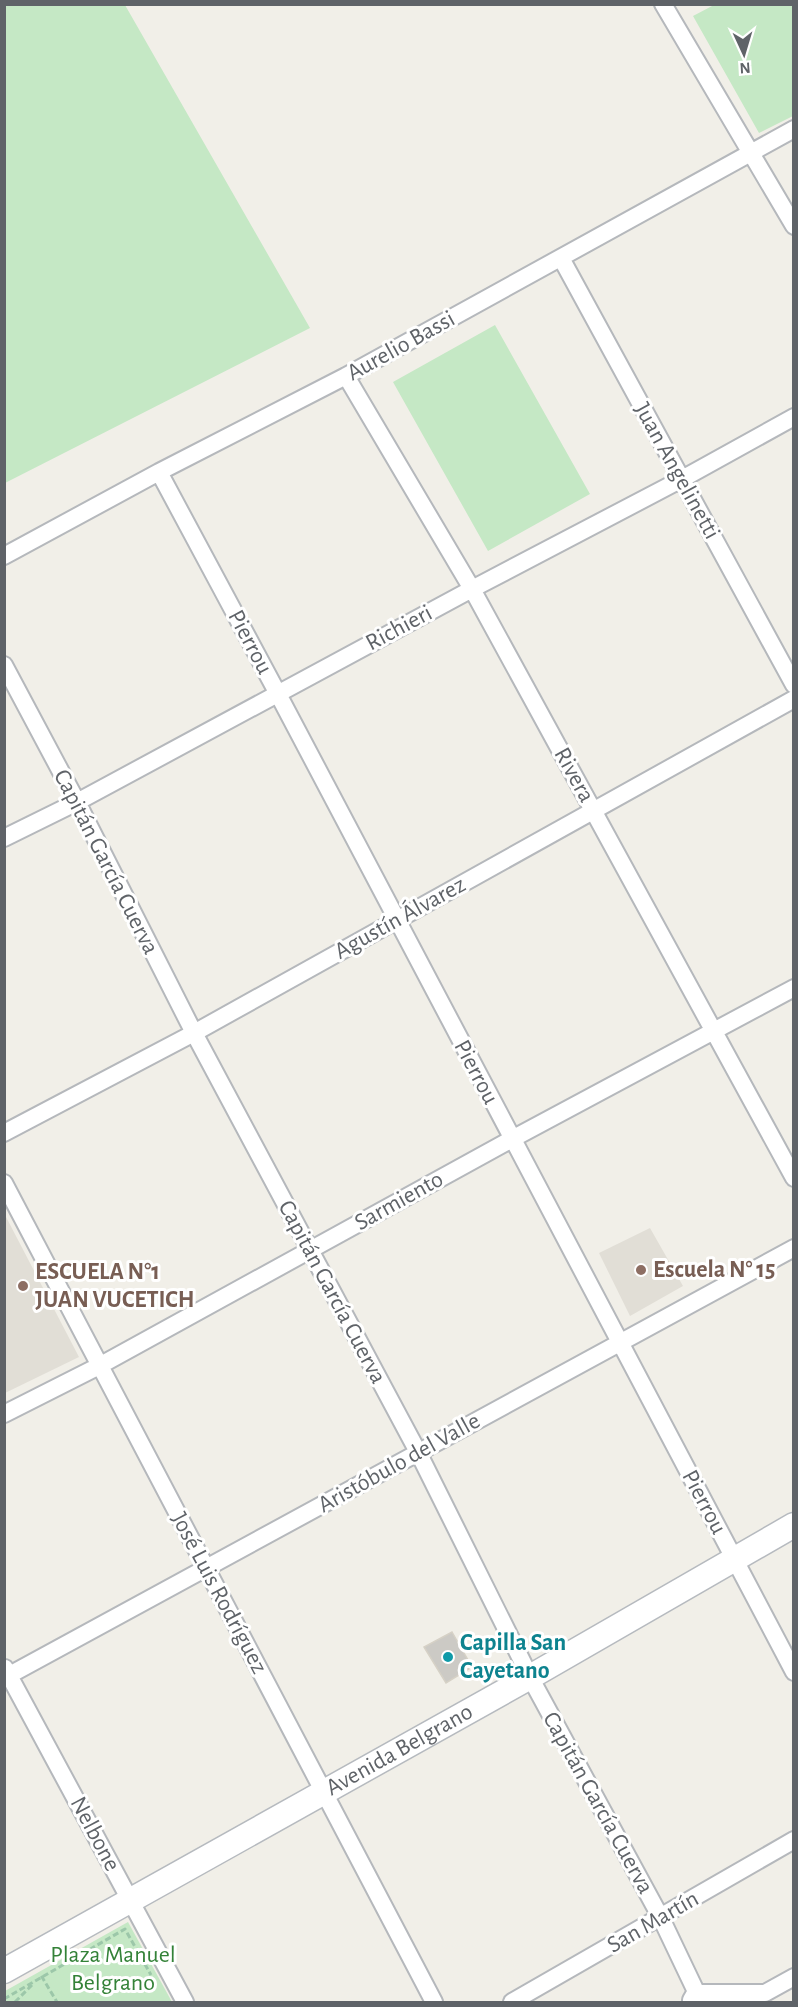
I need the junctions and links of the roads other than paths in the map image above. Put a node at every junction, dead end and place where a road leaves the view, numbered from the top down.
1 (663, 4) edge
2 (794, 129) edge
3 (751, 151) junction
4 (794, 226) edge
5 (561, 258) junction
6 (346, 376) junction
7 (794, 417) edge
8 (159, 472) junction
9 (682, 480) junction
10 (4, 556) edge
11 (472, 589) junction
12 (4, 665) edge
13 (794, 685) edge
14 (278, 694) junction
15 (794, 699) edge
16 (77, 802) junction
17 (593, 810) junction
18 (4, 837) edge
19 (397, 921) junction
20 (794, 988) edge
21 (714, 1031) junction
22 (194, 1033) junction
23 (4, 1133) edge
24 (512, 1139) junction
25 (794, 1178) edge
26 (4, 1183) edge
27 (794, 1248) edge
28 (310, 1251) junction
29 (620, 1343) junction
30 (99, 1366) junction
31 (4, 1414) edge
32 (418, 1452) junction
33 (794, 1525) edge
34 (734, 1558) junction
35 (207, 1567) junction
36 (794, 1672) edge
37 (6, 1673) edge
38 (530, 1677) junction
39 (322, 1792) junction
40 (794, 1839) edge
41 (130, 1900) junction
42 (661, 1918) junction
43 (4, 1971) edge
44 (794, 1977) edge
45 (763, 1998) edge
46 (695, 1999) edge
47 (185, 2002) edge
48 (434, 2002) edge
49 (512, 2002) edge

1 - 3 street
2 - 3 street, Aurelio Bassi
3 - 4 street
3 - 5 street, Aurelio Bassi
5 - 6 street, Aurelio Bassi
5 - 9 street, Juan Angelinetti
6 - 8 street, Aurelio Bassi
6 - 11 street, Rivera
7 - 9 street, Richieri
8 - 10 street, Aurelio Bassi
8 - 14 street, Pierrou
9 - 11 street, Richieri
9 - 13 street, Juan Angelinetti
11 - 14 street, Richieri
11 - 17 street, Rivera
12 - 16 street, Capitán García Cuerva
14 - 16 street, Richieri
14 - 19 street, Pierrou
15 - 17 street, Agustín Álvarez
16 - 18 street, Richieri
16 - 22 street, Capitán García Cuerva
17 - 19 street, Agustín Álvarez
17 - 21 street, Rivera
19 - 22 street, Agustín Álvarez
19 - 24 street, Pierrou
20 - 21 street, Sarmiento
21 - 24 street, Sarmiento
21 - 25 street, Rivera
22 - 23 street, Agustín Álvarez
22 - 28 street, Capitán García Cuerva
24 - 28 street, Sarmiento
24 - 29 street, Pierrou
26 - 30 street, José Luis Rodríguez
27 - 29 street, Aristóbulo del Valle
28 - 30 street, Sarmiento
28 - 32 street, Capitán García Cuerva
29 - 32 street, Aristóbulo del Valle
29 - 34 street, Pierrou
30 - 31 street, Sarmiento
30 - 35 street, José Luis Rodríguez
32 - 35 street, Aristóbulo del Valle
32 - 38 street, Capitán García Cuerva
33 - 34 main road, Avenida Belgrano
34 - 36 street, Pierrou
34 - 38 main road, Avenida Belgrano
35 - 37 street, Aristóbulo del Valle
35 - 39 street, José Luis Rodríguez
37 - 41 street, Nelbone
38 - 39 main road, Avenida Belgrano
38 - 42 street, Capitán García Cuerva
39 - 41 main road, Avenida Belgrano
39 - 48 street, José Luis Rodríguez
40 - 42 street, San Martín
41 - 43 main road, Avenida Belgrano
41 - 47 street, Nelbone
42 - 46 street, Capitán García Cuerva
42 - 49 street, San Martín
44 - 45 street
45 - 46 street

